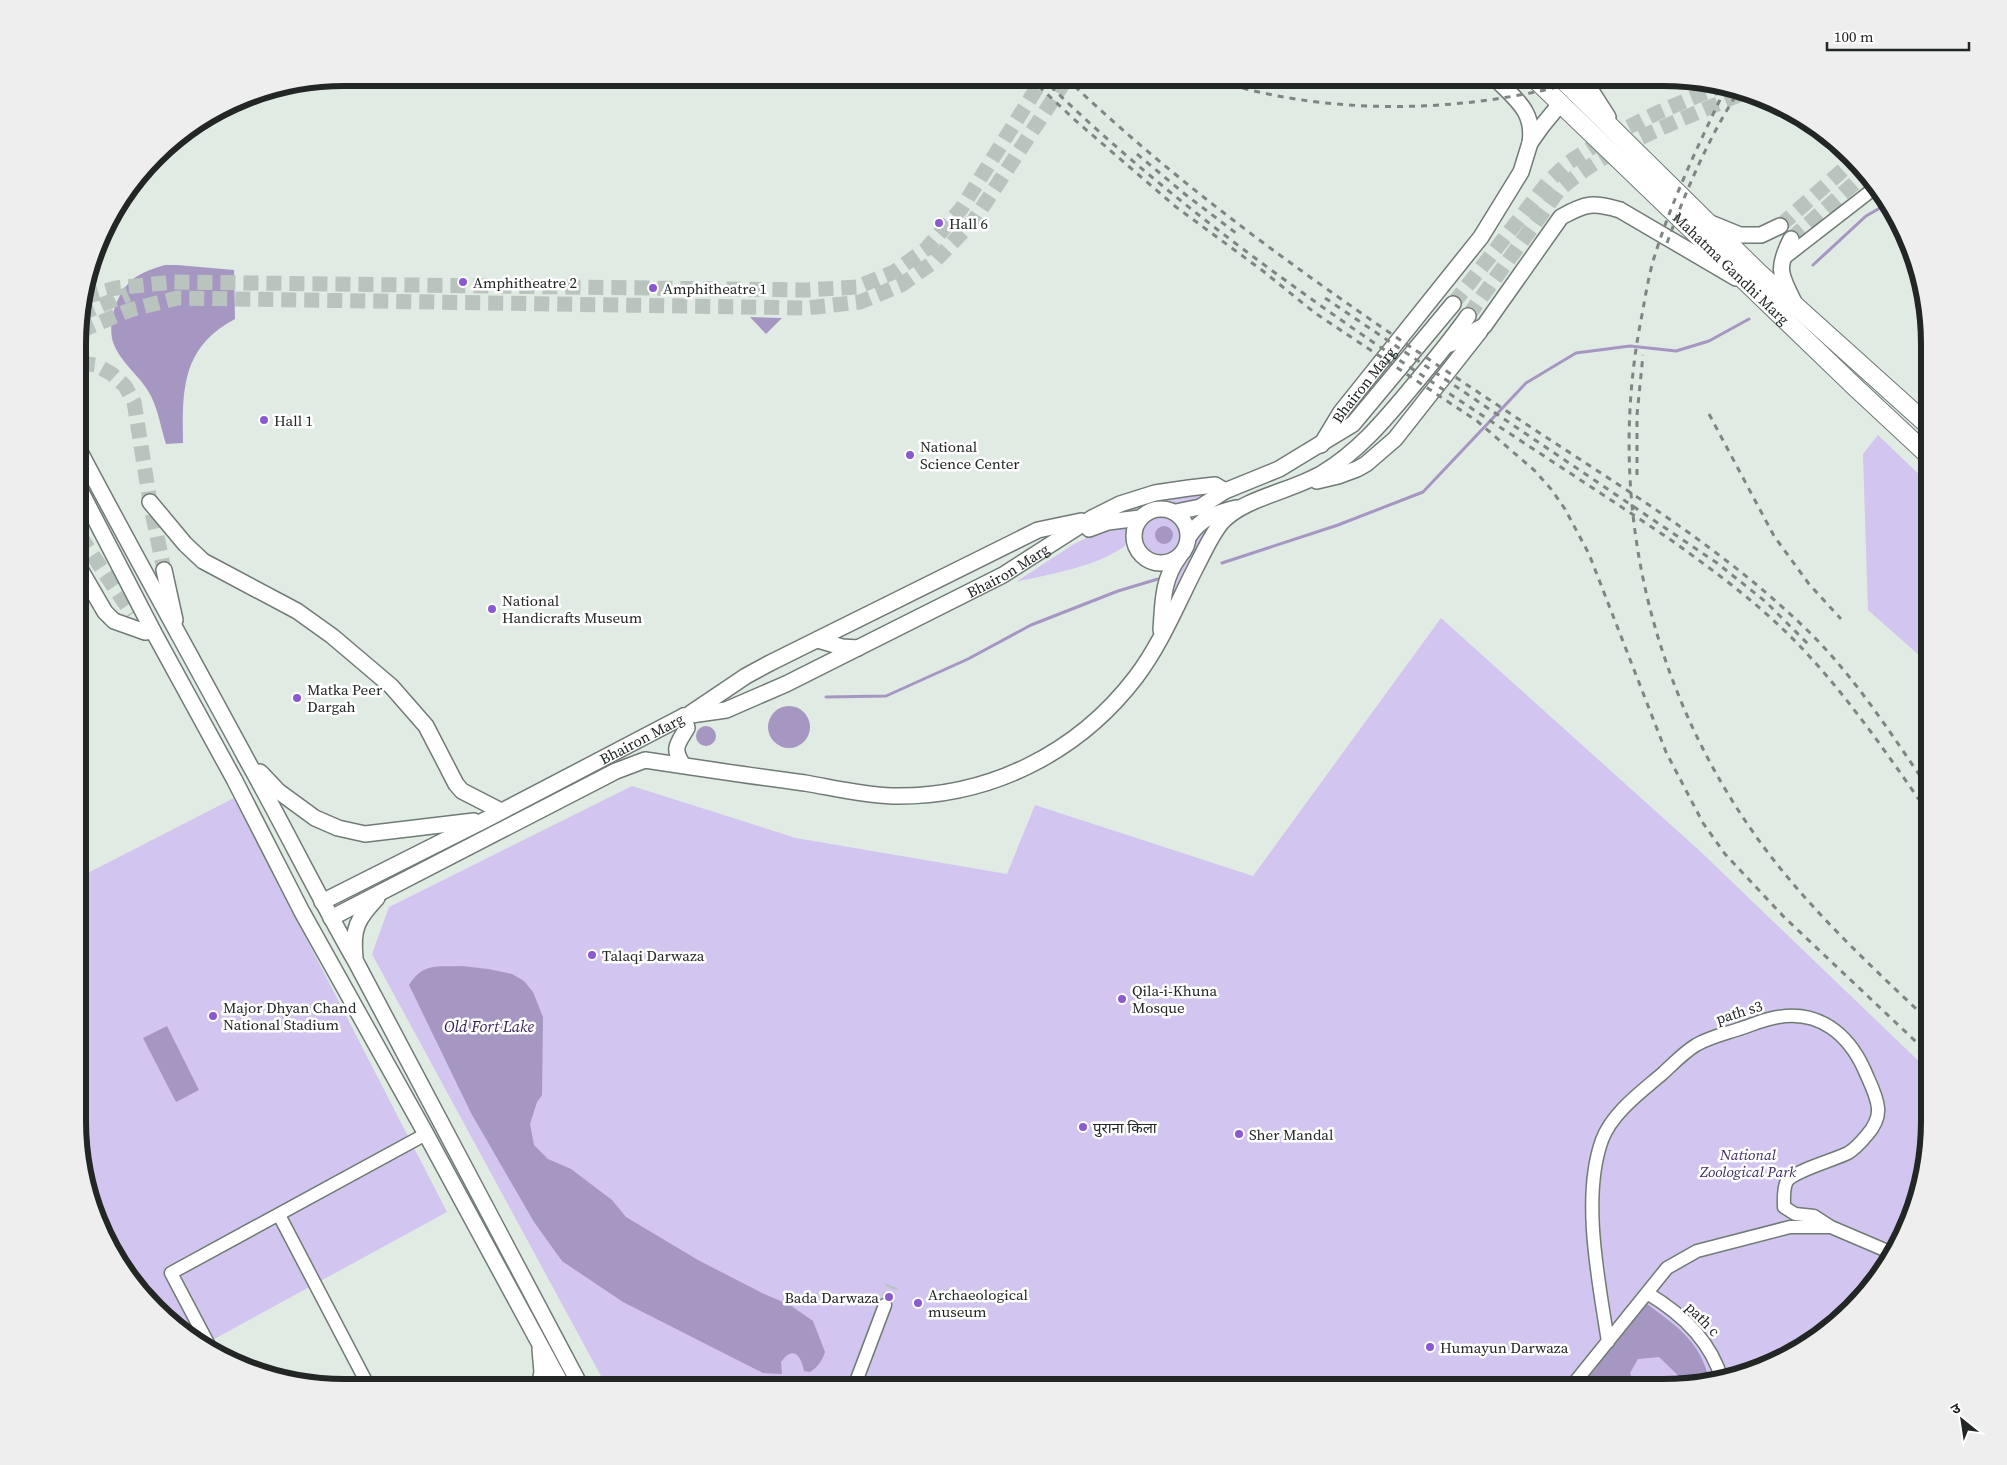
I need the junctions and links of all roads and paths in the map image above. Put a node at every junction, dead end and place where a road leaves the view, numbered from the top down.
1 (1503, 86) edge
2 (1542, 86) edge
3 (1569, 86) edge
4 (1589, 86) edge
5 (1560, 104) junction
6 (1530, 143) junction
7 (1634, 152) junction
8 (1870, 191) edge
9 (1707, 222) junction
10 (1780, 226) tunnel mouth
11 (1791, 239) tunnel mouth
12 (1782, 260) junction
13 (1747, 283) junction
14 (1453, 304) tunnel mouth
15 (1796, 306) junction
16 (1468, 316) tunnel mouth
17 (1484, 326) junction
18 (1447, 345) junction
19 (1921, 419) edge
20 (1321, 445) junction
21 (1921, 448) edge
22 (86, 463) edge
23 (1309, 482) junction
24 (1231, 488) junction
25 (86, 502) edge
26 (150, 502) dead end
27 (1245, 506) junction
28 (1176, 512) junction
29 (1092, 518) junction
30 (1140, 518) junction
31 (1189, 536) junction
32 (1049, 546) junction
33 (1179, 557) junction
34 (164, 570) tunnel mouth
35 (86, 578) edge
36 (132, 614) tunnel mouth
37 (153, 630) junction
38 (1161, 637) junction
39 (180, 639) junction
40 (818, 640) junction
41 (859, 648) junction
42 (686, 716) junction
43 (634, 743) junction
44 (645, 760) junction
45 (249, 763) junction
46 (683, 765) junction
47 (501, 811) junction
48 (485, 820) junction
49 (384, 892) junction
50 (322, 902) junction
51 (331, 918) junction
52 (356, 962) junction
53 (426, 1134) junction
54 (279, 1215) junction
55 (1831, 1227) junction
56 (1886, 1250) edge
57 (1647, 1293) junction
58 (885, 1305) tunnel mouth
59 (205, 1338) edge
60 (539, 1341) junction
61 (1608, 1342) junction
62 (1719, 1372) edge
63 (364, 1379) edge
64 (541, 1379) edge
65 (559, 1379) edge
66 (577, 1379) edge
67 (857, 1379) edge
68 (1578, 1379) edge

1 - 6 main road
2 - 5 highway, Mahatma Gandhi Marg
3 - 7 highway, Mahatma Gandhi Marg
4 - 7 main road
5 - 6 main road, Bhairon Marg
5 - 13 highway, Mahatma Gandhi Marg
6 - 20 main road, Bhairon Marg
7 - 9 highway, Mahatma Gandhi Marg
8 - 12 street
9 - 10 main road
9 - 15 highway, Mahatma Gandhi Marg
11 - 12 main road
12 - 15 main road
13 - 17 main road
13 - 21 highway, Mahatma Gandhi Marg
14 - 20 main road
15 - 19 highway, Mahatma Gandhi Marg
16 - 18 main road, Bhairon Marg
17 - 18 main road
17 - 23 main road
18 - 23 main road, Bhairon Marg
20 - 24 main road, Bhairon Marg
22 - 39 main road
23 - 27 main road, Bhairon Marg
24 - 27 main road
24 - 28 main road
24 - 29 main road, Bhairon Marg
25 - 37 main road
26 - 47 main road
27 - 31 main road
27 - 38 main road, Bhairon Marg
28 - 30 main road
28 - 31 main road
29 - 32 main road, Bhairon Marg
29 - 40 main road
30 - 32 main road
30 - 33 main road
31 - 33 main road
32 - 41 main road, Bhairon Marg
33 - 38 main road
34 - 39 main road
35 - 37 main road
36 - 37 main road
37 - 53 main road
38 - 46 main road, Bhairon Marg
39 - 45 main road
40 - 41 main road
40 - 42 main road
41 - 42 main road, Bhairon Marg
42 - 43 main road, Bhairon Marg
42 - 46 main road
43 - 44 main road
43 - 47 main road, Bhairon Marg
44 - 46 main road, Bhairon Marg
44 - 49 main road, Bhairon Marg
45 - 48 main road
45 - 50 main road
47 - 48 main road, Bhairon Marg
48 - 50 main road, Bhairon Marg
49 - 51 main road, Bhairon Marg
49 - 52 main road
50 - 51 main road
51 - 52 main road
52 - 66 main road
53 - 54 street
53 - 60 main road
54 - 59 street
54 - 63 street
55 - 56 street
55 - 57 street
55 - 61 street, path s3
57 - 61 street
57 - 62 street, path c
58 - 67 street
60 - 64 main road
60 - 65 main road
61 - 68 street

